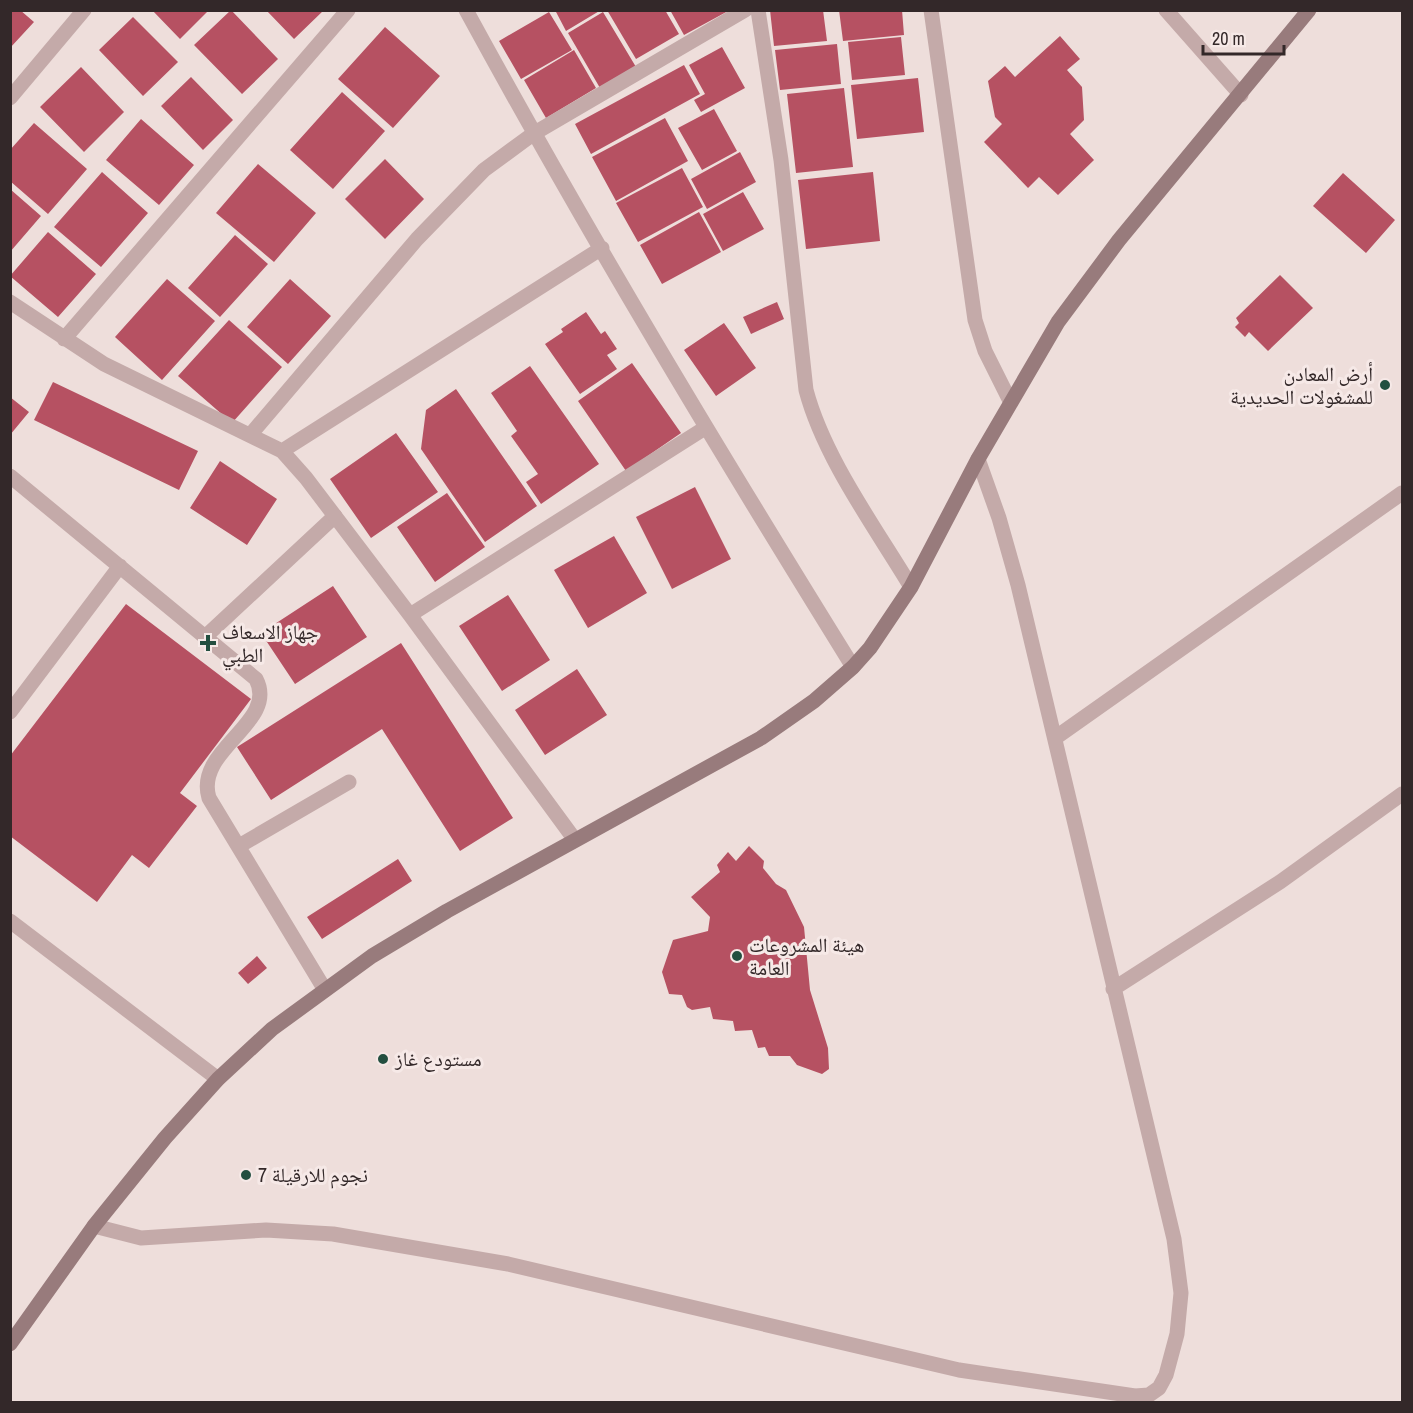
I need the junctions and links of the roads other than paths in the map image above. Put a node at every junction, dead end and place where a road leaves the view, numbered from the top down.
1 (84, 10) edge
2 (348, 10) edge
3 (466, 10) edge
4 (745, 10) edge
5 (759, 10) edge
6 (931, 10) edge
7 (1166, 10) edge
8 (1309, 10) edge
9 (1241, 95) junction
10 (10, 98) edge
11 (534, 134) junction
12 (602, 248) junction
13 (10, 302) edge
14 (64, 339) junction
15 (1010, 401) junction
16 (705, 428) junction
17 (251, 434) junction
18 (282, 451) junction
19 (978, 459) junction
20 (10, 476) edge
21 (1402, 493) edge
22 (335, 516) junction
23 (120, 566) junction
24 (911, 587) junction
25 (411, 615) junction
26 (205, 637) junction
27 (853, 668) junction
28 (10, 712) edge
29 (1055, 738) junction
30 (349, 782) dead end
31 (1402, 794) edge
32 (575, 840) junction
33 (239, 846) junction
34 (10, 921) edge
35 (1113, 989) junction
36 (325, 990) junction
37 (218, 1079) junction
38 (94, 1226) junction
39 (10, 1344) edge

1 - 10 street
2 - 14 street
3 - 11 street
4 - 11 street
5 - 24 street
6 - 15 street
7 - 9 street
8 - 9 street
9 - 15 street
11 - 12 street
11 - 17 street
12 - 16 street
12 - 18 street
13 - 14 street
14 - 17 street
15 - 19 street
16 - 25 street
16 - 27 street
17 - 18 street
18 - 22 street
19 - 24 street
19 - 29 street
20 - 23 street
21 - 29 street
22 - 25 street
22 - 26 street
23 - 26 street
23 - 28 street
24 - 27 street
25 - 32 street
26 - 33 street
27 - 32 street
29 - 35 street
30 - 33 street
31 - 35 street
32 - 36 street
33 - 36 street
34 - 37 street
35 - 38 street
36 - 37 street
37 - 38 street
38 - 39 street

